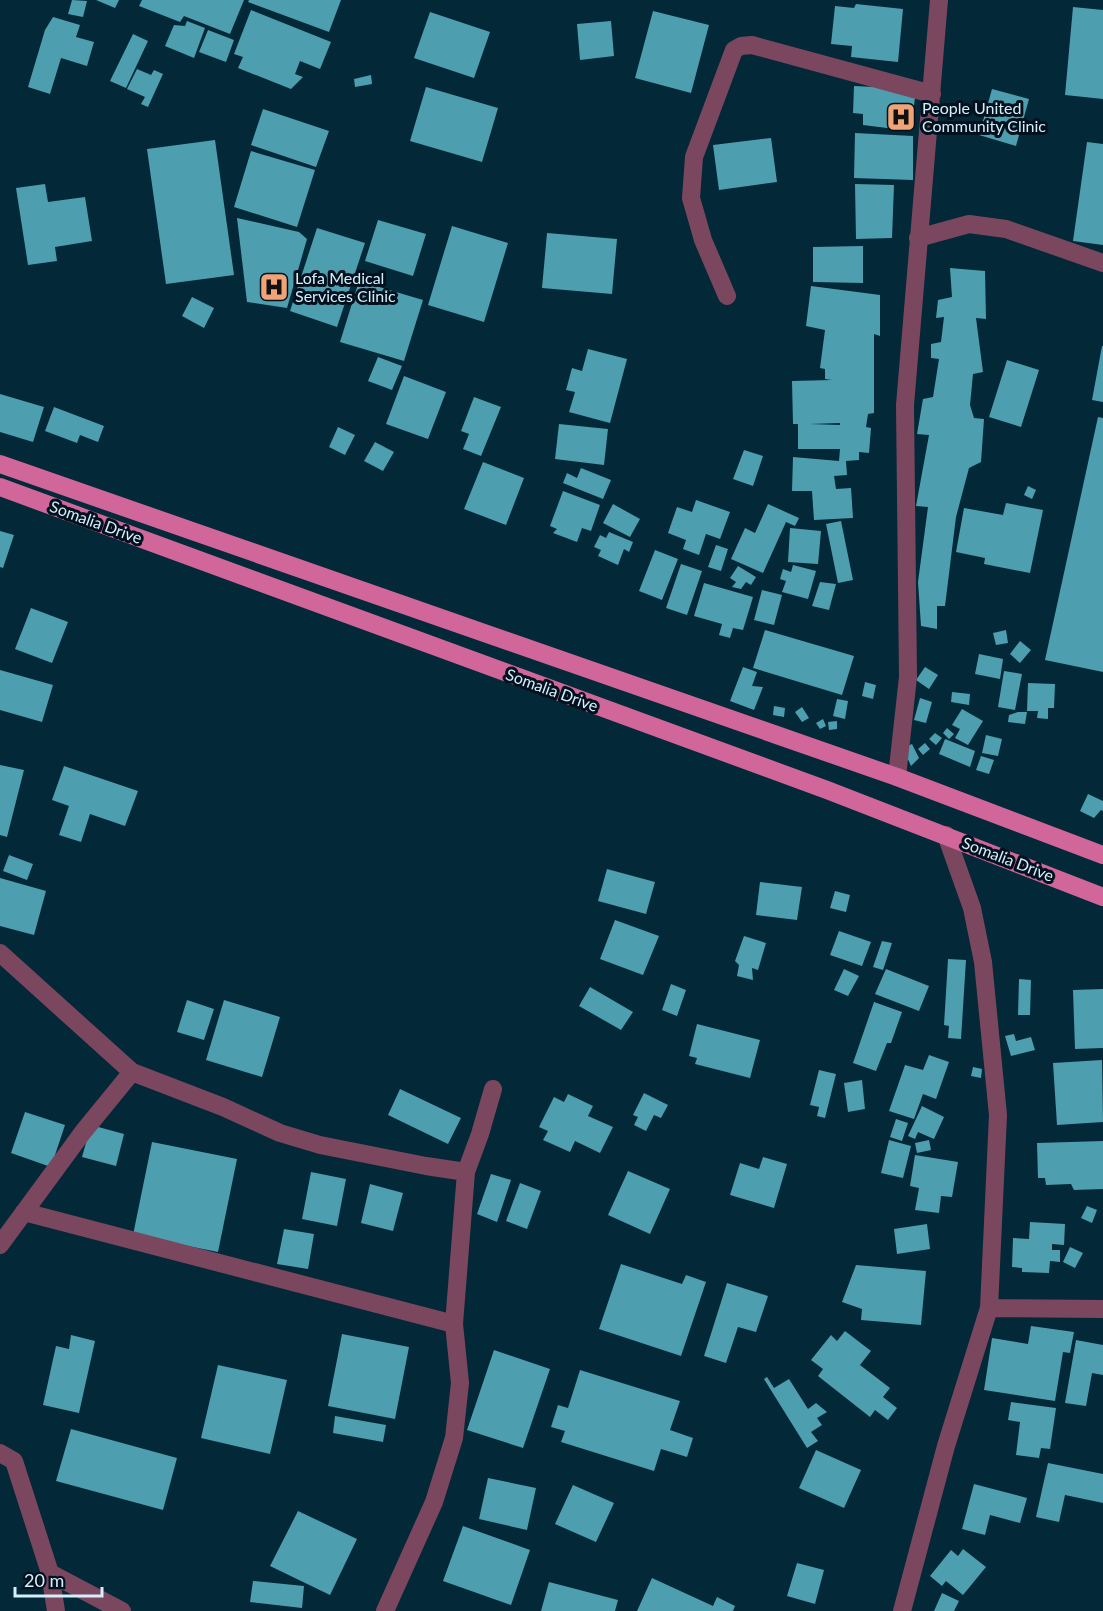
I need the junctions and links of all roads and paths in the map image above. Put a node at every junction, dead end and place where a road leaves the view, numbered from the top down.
1 (939, 0) edge
2 (932, 94) junction
3 (918, 238) junction
4 (1103, 263) edge
5 (727, 296) dead end
6 (0, 464) edge
7 (0, 487) edge
8 (897, 777) junction
9 (946, 835) junction
10 (1103, 855) edge
11 (1103, 897) edge
12 (0, 953) edge
13 (132, 1072) junction
14 (493, 1089) dead end
15 (466, 1172) junction
16 (24, 1212) junction
17 (0, 1245) edge
18 (989, 1308) junction
19 (1103, 1309) edge
20 (454, 1324) junction
21 (0, 1453) edge
22 (50, 1573) junction
23 (56, 1611) edge
24 (122, 1611) edge
25 (385, 1611) edge
26 (902, 1611) edge

1 - 2 street
2 - 3 street
2 - 5 street
3 - 4 street
3 - 8 street
6 - 8 main road, Somalia Drive
7 - 9 main road, Somalia Drive
8 - 10 main road, Somalia Drive
9 - 11 main road, Somalia Drive
9 - 18 street
12 - 13 street
13 - 15 street
13 - 16 street
14 - 15 street
15 - 20 street
16 - 17 street
16 - 20 street
18 - 19 street
18 - 26 street
20 - 25 street
21 - 22 street
22 - 23 street
22 - 24 street

